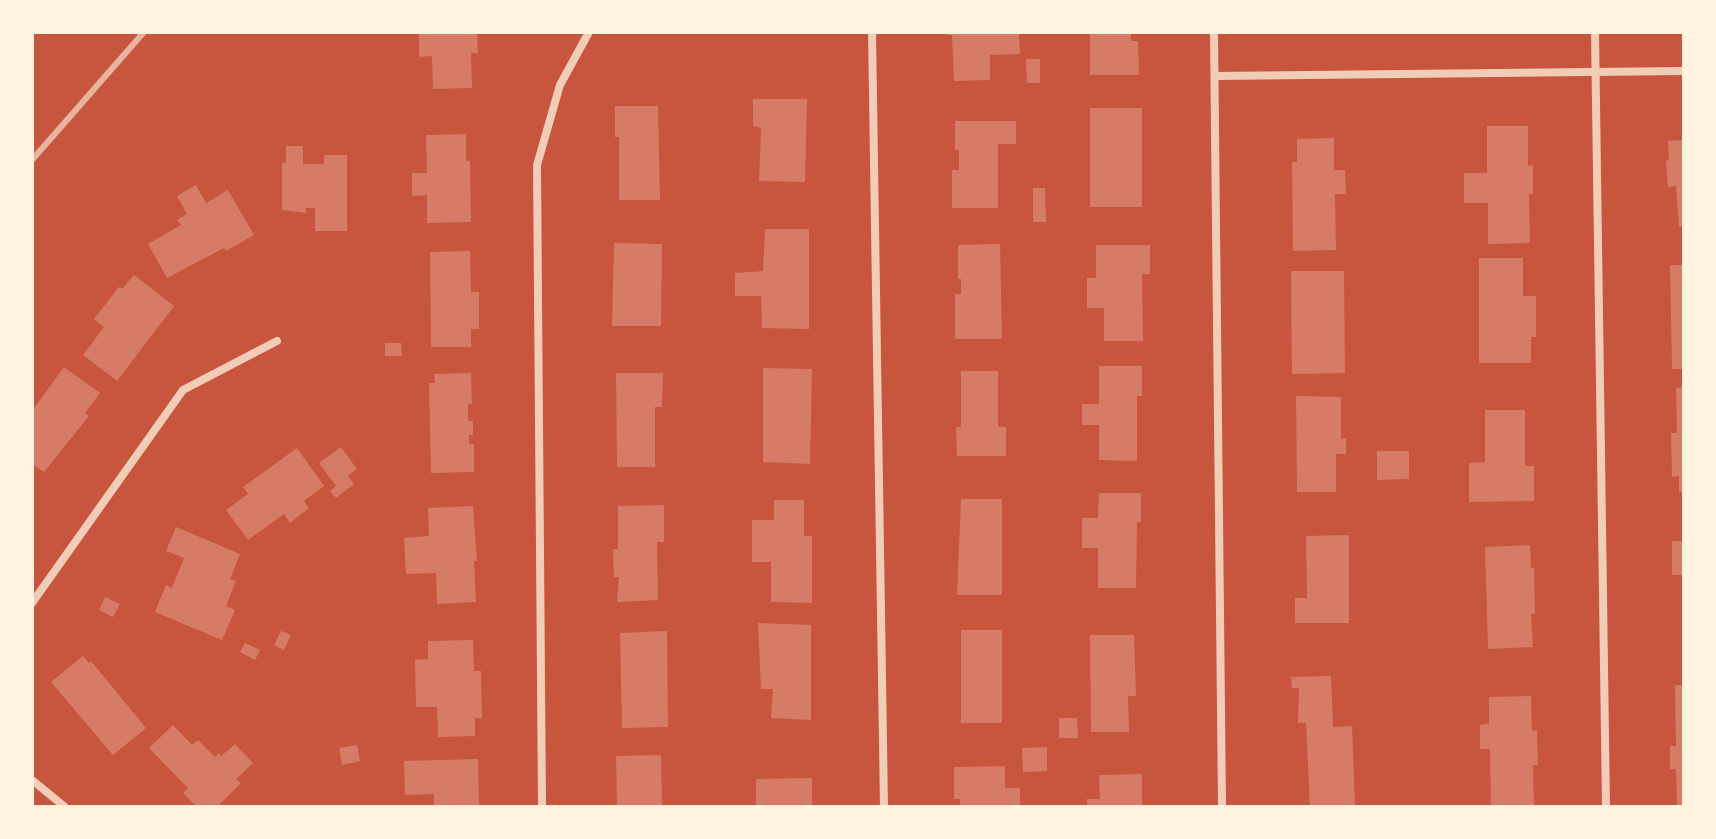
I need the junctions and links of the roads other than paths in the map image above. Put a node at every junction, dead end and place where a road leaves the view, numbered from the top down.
1 (589, 32) edge
2 (872, 32) edge
3 (1214, 32) edge
4 (1595, 32) edge
5 (1684, 71) edge
6 (1596, 73) junction
7 (1215, 76) junction
8 (277, 341) dead end
9 (32, 603) edge
10 (32, 780) edge
11 (65, 807) edge
12 (542, 807) edge
13 (884, 807) edge
14 (1222, 807) edge
15 (1606, 807) edge

1 - 12 street
2 - 13 street
3 - 7 street
4 - 6 street
5 - 6 street
6 - 7 street
6 - 15 street
7 - 14 street
8 - 9 street
10 - 11 street

